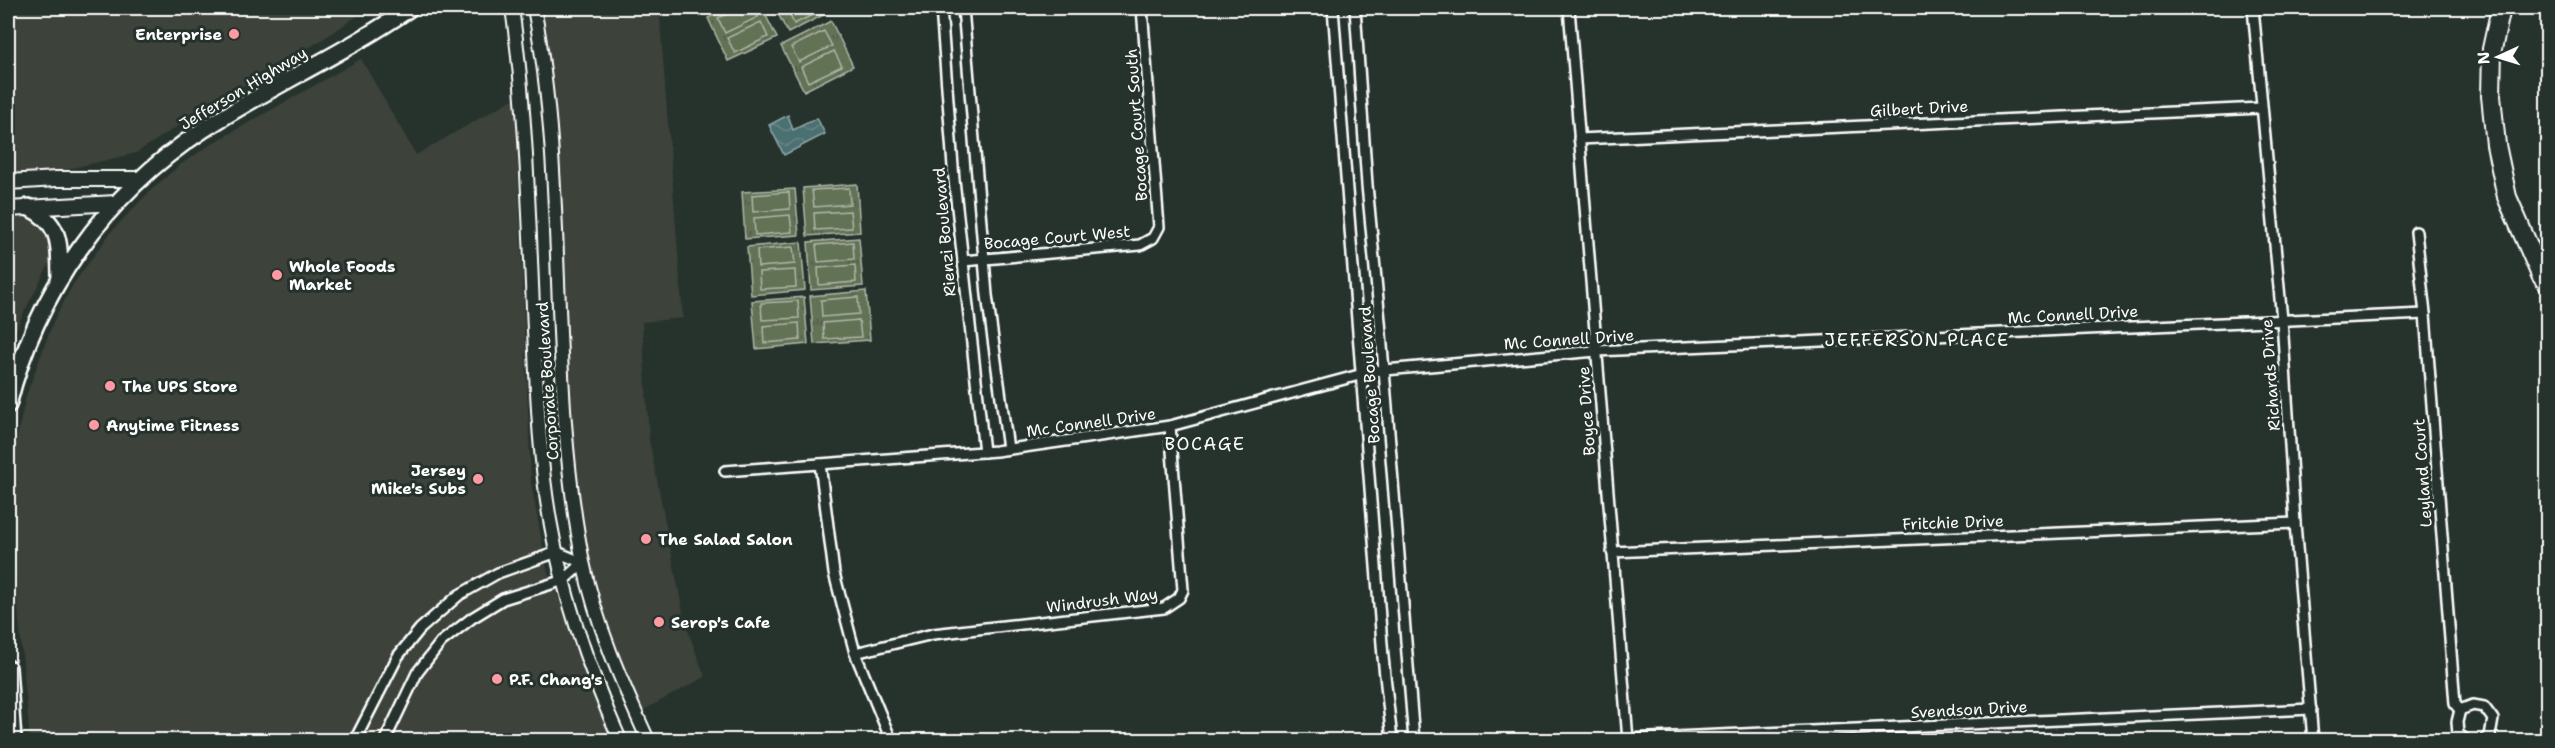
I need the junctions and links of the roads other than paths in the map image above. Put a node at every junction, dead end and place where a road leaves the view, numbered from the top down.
1 (410, 8) edge
2 (512, 8) edge
3 (534, 8) edge
4 (941, 8) edge
5 (963, 8) edge
6 (1142, 8) edge
7 (1333, 8) edge
8 (1354, 8) edge
9 (1569, 8) edge
10 (2253, 8) edge
11 (2501, 8) edge
12 (2261, 108) junction
13 (1579, 139) junction
14 (140, 179) junction
15 (8, 182) edge
16 (116, 203) junction
17 (28, 207) junction
18 (8, 208) edge
19 (2416, 232) dead end
20 (1154, 238) joint
21 (984, 259) junction
22 (963, 261) junction
23 (60, 278) junction
24 (2547, 284) edge
25 (2425, 314) junction
26 (2282, 320) junction
27 (1596, 351) junction
28 (1383, 370) junction
29 (1362, 374) junction
30 (8, 405) edge
31 (1170, 426) junction
32 (1008, 449) junction
33 (984, 452) junction
34 (820, 464) junction
35 (725, 471) dead end
36 (2295, 522) junction
37 (557, 552) junction
38 (1612, 552) junction
39 (584, 563) junction
40 (564, 580) junction
41 (855, 653) junction
42 (8, 668) edge
43 (2311, 709) junction
44 (2460, 710) junction
45 (1628, 740) edge
46 (13, 741) edge
47 (355, 741) edge
48 (385, 741) edge
49 (620, 741) edge
50 (648, 741) edge
51 (891, 741) edge
52 (1392, 741) edge
53 (1414, 741) edge
54 (2313, 741) edge
55 (2466, 741) edge
56 (2484, 741) edge

1 - 14 main road, Jefferson Highway
2 - 37 street, Corporate Boulevard
3 - 39 street, Corporate Boulevard
4 - 22 street, Rienzi Boulevard
5 - 21 street
6 - 20 street, Bocage Court South
7 - 29 street, Bocage Boulevard
8 - 28 street, Bocage Boulevard
9 - 13 street, Boyce Drive
10 - 12 street, Richards Drive
11 - 24 highway
12 - 13 street, Gilbert Drive
12 - 26 street, Richards Drive
13 - 27 street, Boyce Drive
14 - 15 main road
14 - 16 main road, Jefferson Highway
16 - 17 main road
16 - 23 main road, Jefferson Highway
17 - 18 main road
17 - 23 main road
19 - 25 street, Leyland Court
20 - 21 street, Bocage Court West
21 - 22 street, Bocage Court West
21 - 32 street
22 - 33 street, Rienzi Boulevard
23 - 30 main road, Jefferson Highway
25 - 26 street, Mc Connell Drive
25 - 44 street, Leyland Court
26 - 27 street, Mc Connell Drive
26 - 36 street, Richards Drive
27 - 28 street, Mc Connell Drive
27 - 38 street, Boyce Drive
28 - 29 street, Mc Connell Drive
28 - 53 street, Bocage Boulevard
29 - 31 street, Mc Connell Drive
29 - 52 street, Bocage Boulevard
31 - 32 street, Mc Connell Drive
31 - 41 street, Windrush Way
32 - 33 street, Mc Connell Drive
33 - 34 street, Mc Connell Drive
34 - 35 street, Mc Connell Drive
34 - 41 street
36 - 38 street, Fritchie Drive
36 - 43 street, Richards Drive
37 - 39 street
37 - 40 street, Corporate Boulevard
37 - 47 street
38 - 45 street, Boyce Drive
39 - 40 street
39 - 50 street, Corporate Boulevard
40 - 48 street
40 - 49 street, Corporate Boulevard
41 - 51 street
42 - 46 main road
43 - 45 street, Svendson Drive
43 - 54 street, Richards Drive
44 - 55 street, Leyland Court
44 - 56 street

